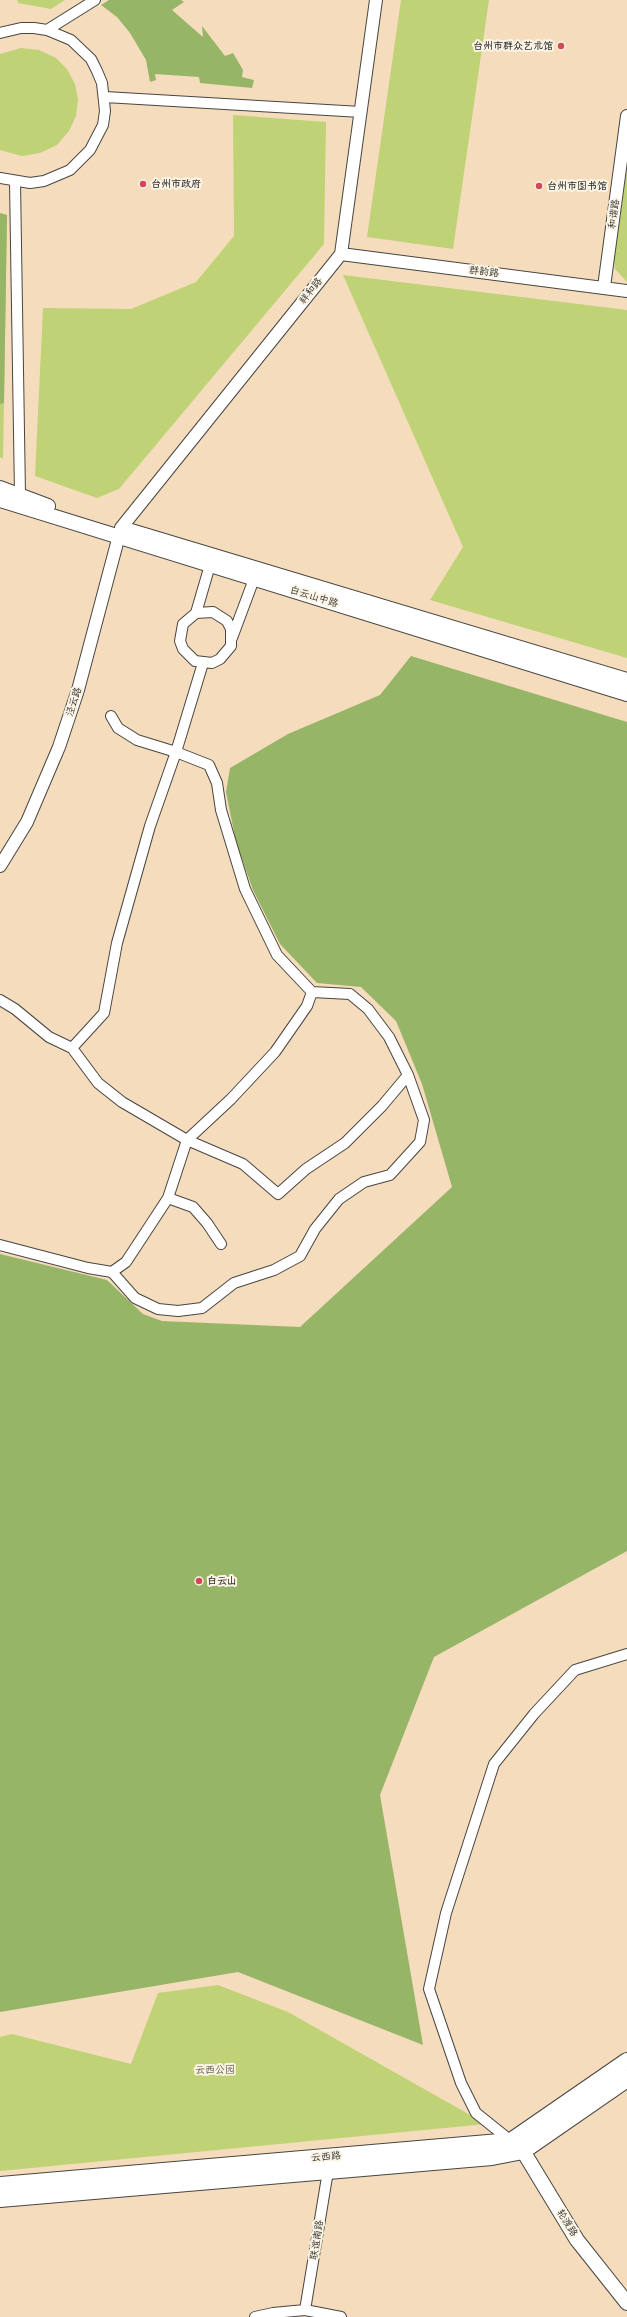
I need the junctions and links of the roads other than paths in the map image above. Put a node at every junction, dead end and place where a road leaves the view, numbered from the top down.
1 (95, 0) edge
2 (376, 0) edge
3 (47, 30) junction
4 (0, 33) edge
5 (105, 97) junction
6 (361, 112) junction
7 (627, 116) edge
8 (0, 178) edge
9 (15, 182) junction
10 (341, 254) junction
11 (604, 288) junction
12 (627, 291) edge
13 (0, 488) edge
14 (20, 495) junction
15 (0, 500) edge
16 (120, 532) junction
17 (210, 565) junction
18 (254, 579) junction
19 (196, 613) junction
20 (232, 638) junction
21 (203, 663) junction
22 (627, 680) edge
23 (627, 694) edge
24 (111, 716) dead end
25 (176, 752) junction
26 (0, 866) edge
27 (312, 992) junction
28 (0, 1000) edge
29 (72, 1048) junction
30 (408, 1075) junction
31 (187, 1140) junction
32 (168, 1198) junction
33 (0, 1244) edge
34 (221, 1244) dead end
35 (112, 1272) junction
36 (627, 1654) edge
37 (627, 2061) edge
38 (627, 2079) edge
39 (517, 2146) junction
40 (328, 2171) junction
41 (0, 2185) edge
42 (0, 2199) edge
43 (627, 2303) edge
44 (305, 2310) junction
45 (255, 2317) edge
46 (341, 2317) edge

1 - 3 street
2 - 6 street
3 - 4 street
3 - 5 street
5 - 6 street
5 - 9 street
6 - 10 street
7 - 11 street, 和谐路
8 - 9 street
9 - 14 street
10 - 11 street, 群韵路
10 - 16 street, 祥和路
11 - 12 street, 群韵路
13 - 14 main road, 白云山中路
14 - 16 main road, 白云山中路
15 - 16 main road, 白云山中路
16 - 17 main road, 白云山中路
16 - 22 main road, 白云山中路
16 - 26 street, 泾云路
17 - 18 main road, 白云山中路
17 - 19 street
18 - 20 street
18 - 23 main road, 白云山中路
19 - 20 street
19 - 21 street
20 - 21 street
21 - 25 street
24 - 25 street
25 - 27 street
25 - 29 street
27 - 30 street
27 - 31 street
28 - 29 street
29 - 31 street
30 - 31 street
30 - 35 street
31 - 32 street
32 - 34 street
32 - 35 street
33 - 35 street
36 - 39 street
37 - 39 main road, 云西路
38 - 39 main road, 云西路
39 - 40 main road, 云西路
39 - 41 main road, 云西路
39 - 43 main road, 轮渡路
40 - 42 main road, 云西路
40 - 44 street, 联谊南路
44 - 45 street
44 - 46 street

